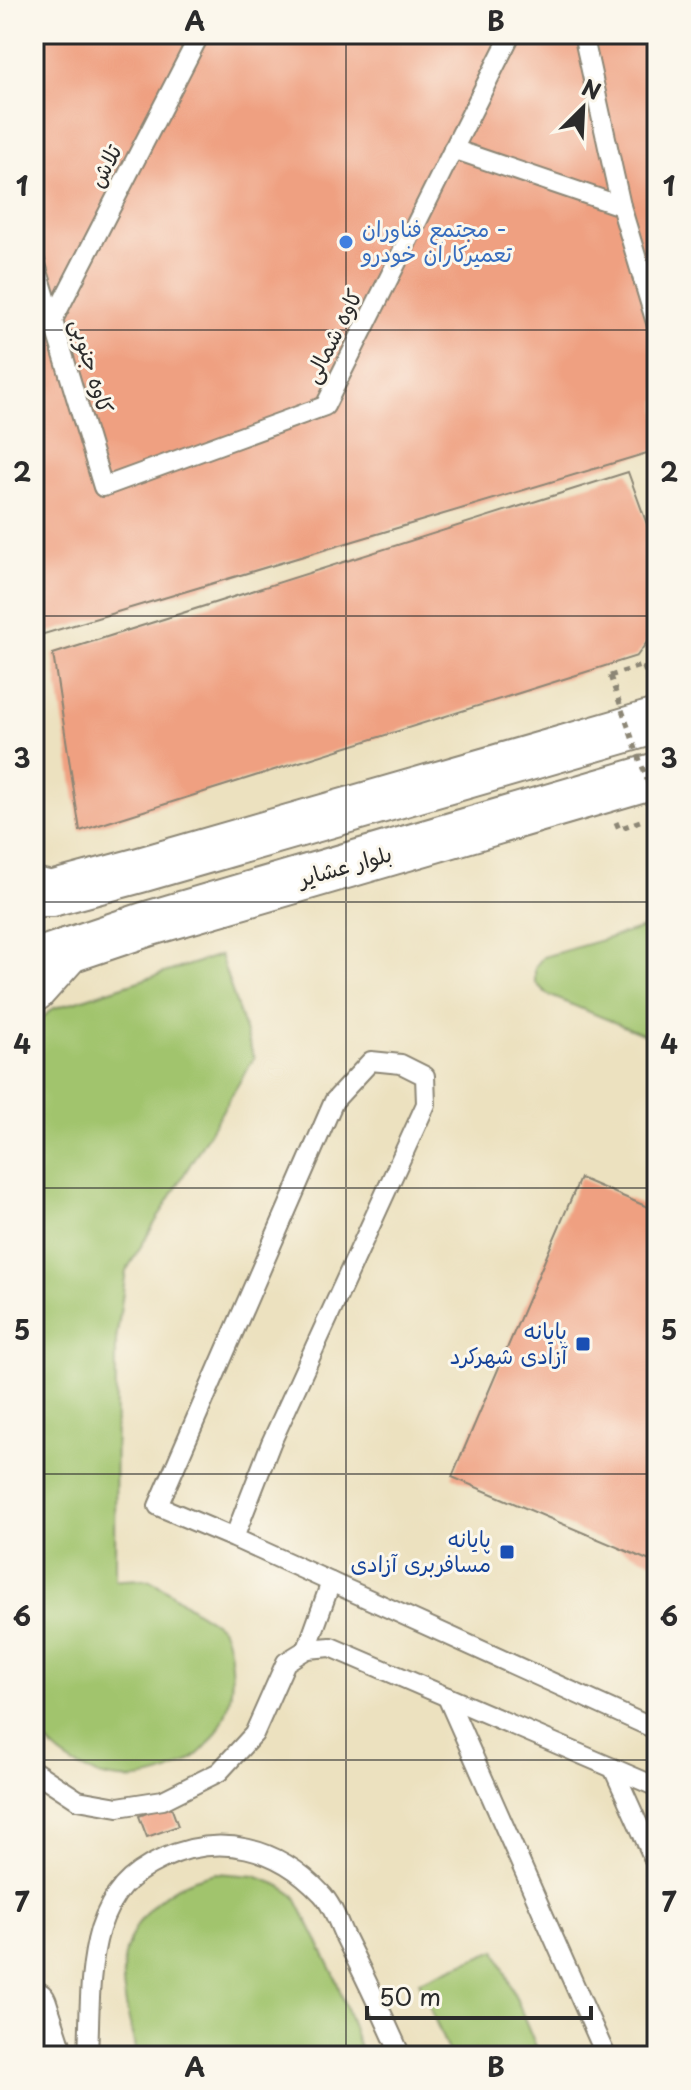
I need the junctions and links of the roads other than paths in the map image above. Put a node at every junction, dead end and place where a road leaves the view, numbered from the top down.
1 (200, 34) edge
2 (511, 34) edge
3 (583, 34) edge
4 (453, 149) junction
5 (621, 206) junction
6 (34, 258) edge
7 (53, 320) junction
8 (657, 326) edge
9 (103, 487) joint
10 (657, 721) edge
11 (650, 788) edge
12 (40, 893) edge
13 (51, 956) edge
14 (34, 989) edge
15 (234, 1538) junction
16 (331, 1582) junction
17 (307, 1649) junction
18 (447, 1697) junction
19 (657, 1730) edge
20 (613, 1768) junction
21 (34, 1771) edge
22 (657, 1787) edge
23 (657, 1866) edge
24 (34, 2004) edge
25 (51, 2056) edge
26 (88, 2056) edge
27 (401, 2056) edge
28 (606, 2056) edge

1 - 7 lane, تلاش
2 - 4 lane, کاوه شمالی
3 - 5 lane
4 - 5 lane
4 - 9 lane, کاوه شمالی
5 - 8 lane
6 - 7 lane, کاوه جنوبی
7 - 9 lane, کاوه جنوبی
10 - 12 main road
11 - 13 main road, بلوار عشایر
13 - 14 main road
15 - 15 lane
15 - 16 lane
16 - 17 lane
16 - 19 lane
17 - 18 lane
17 - 21 lane
18 - 20 lane
18 - 28 lane
20 - 22 lane
20 - 23 lane
24 - 25 main road
26 - 27 lane

